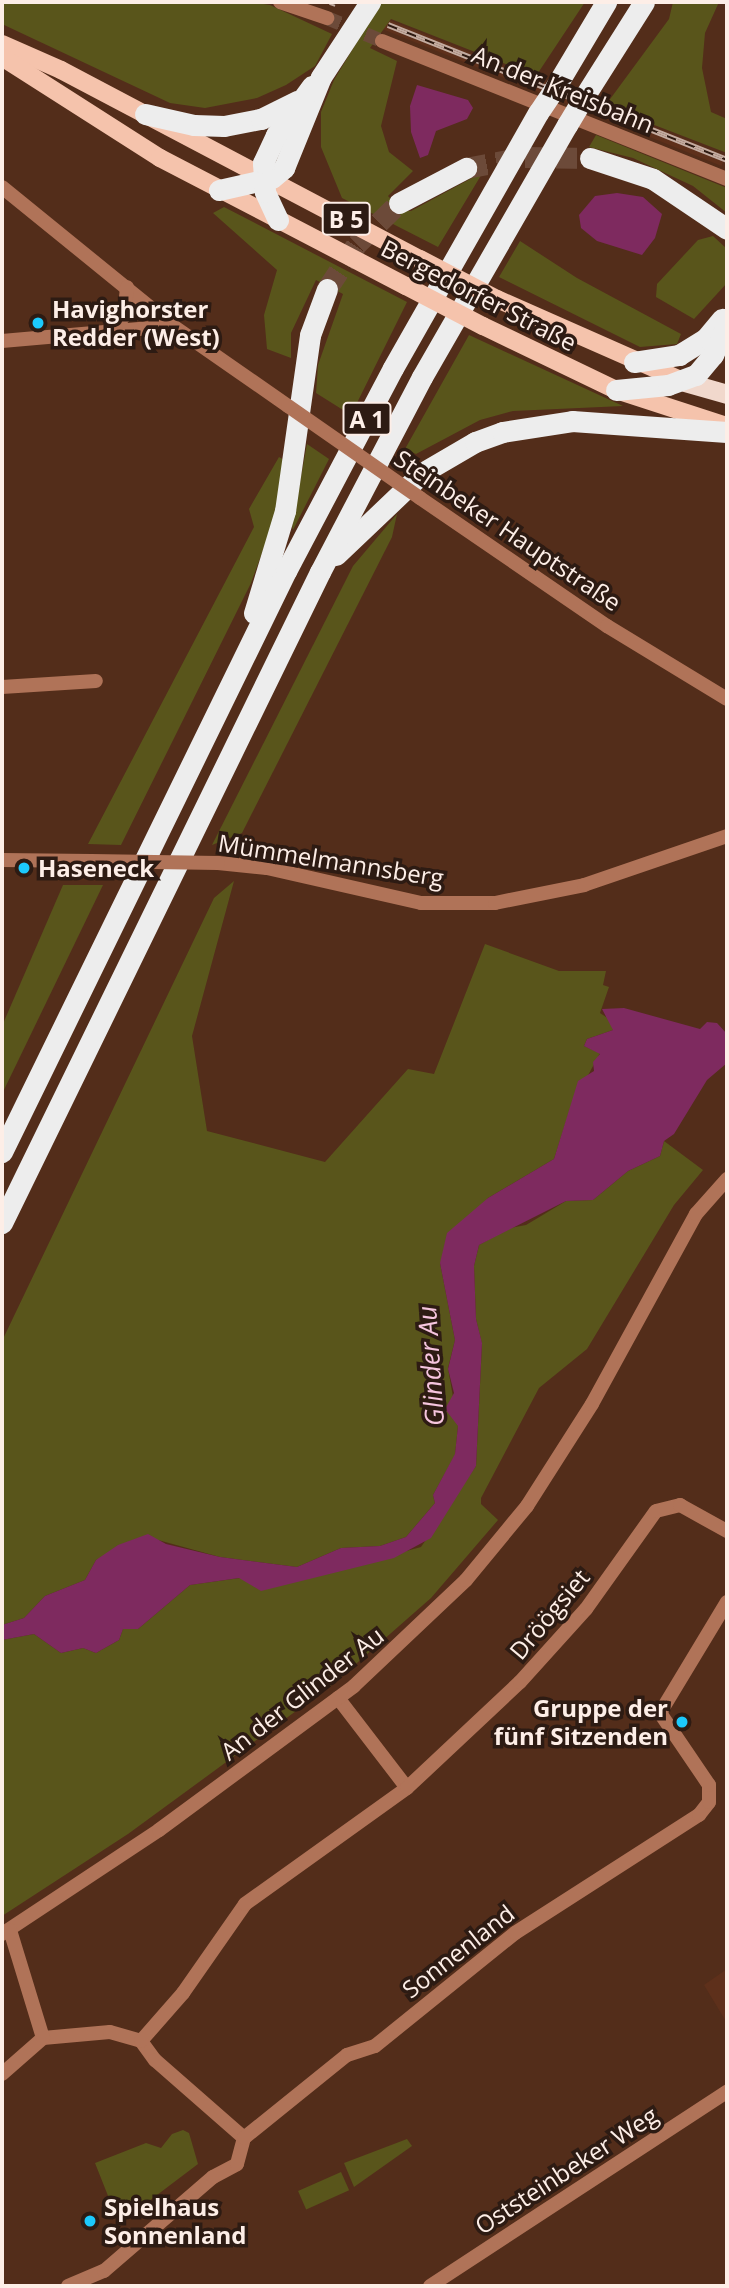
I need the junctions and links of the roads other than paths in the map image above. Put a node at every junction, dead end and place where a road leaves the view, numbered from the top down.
1 (280, 2) edge
2 (370, 2) edge
3 (606, 2) edge
4 (643, 2) edge
5 (327, 18) tunnel mouth
6 (382, 41) tunnel mouth
7 (2, 44) edge
8 (2, 57) edge
9 (321, 77) junction
10 (299, 100) junction
11 (145, 114) junction
12 (590, 158) tunnel mouth
13 (466, 168) tunnel mouth
14 (266, 177) junction
15 (727, 179) edge
16 (2, 187) edge
17 (219, 190) junction
18 (399, 203) tunnel mouth
19 (278, 220) junction
20 (727, 229) edge
21 (127, 287) junction
22 (327, 289) tunnel mouth
23 (727, 311) edge
24 (727, 323) edge
25 (173, 326) junction
26 (113, 331) junction
27 (2, 341) edge
28 (634, 362) junction
29 (685, 382) junction
30 (616, 390) junction
31 (727, 394) edge
32 (727, 426) edge
33 (727, 432) edge
34 (320, 572) junction
35 (235, 673) junction
36 (96, 681) dead end
37 (2, 687) edge
38 (727, 699) edge
39 (727, 836) edge
40 (2, 860) edge
41 (2, 1152) edge
42 (727, 1179) edge
43 (2, 1223) edge
44 (727, 1531) edge
45 (727, 1602) edge
46 (338, 1698) junction
47 (407, 1788) junction
48 (6, 1932) edge
49 (43, 2038) junction
50 (141, 2041) junction
51 (2, 2074) edge
52 (727, 2092) edge
53 (244, 2138) junction
54 (68, 2286) edge
55 (430, 2286) edge

1 - 5 street
2 - 9 highway
3 - 35 highway, A 1, bridge
4 - 34 highway, A 1, bridge
6 - 15 street, An der Kreisbahn
7 - 11 main road, Bergedorfer Straße / B 5
8 - 17 main road, Bergedorfer Straße / B 5
9 - 10 highway
9 - 14 highway
10 - 11 highway
10 - 14 highway
11 - 14 main road, Bergedorfer Straße / B 5
12 - 20 highway
13 - 18 highway
14 - 17 highway
14 - 19 highway
14 - 28 main road, Bergedorfer Straße / B 5, bridge
16 - 21 street, Steinbeker Hauptstraße
17 - 19 main road, Bergedorfer Straße / B 5
19 - 30 main road, Bergedorfer Straße / B 5, bridge
21 - 25 street, Steinbeker Hauptstraße
21 - 26 street
22 - 35 highway
23 - 28 highway
24 - 29 highway
25 - 26 street
25 - 38 street, Steinbeker Hauptstraße, bridge
26 - 27 street
28 - 29 main road, Bergedorfer Straße / B 5
29 - 30 highway
29 - 31 highway, Bergedorfer Straße / B 5
30 - 32 main road, Bergedorfer Straße / B 5
33 - 34 highway
34 - 43 highway, A 1
35 - 41 highway, A 1
36 - 37 street
39 - 40 street, Mümmelmannsberg, bridge
42 - 46 street, An der Glinder Au
44 - 47 street, Dröögsiet
45 - 53 street, Sonnenland
46 - 47 street
46 - 48 street, An der Glinder Au
47 - 50 street, Dröögsiet
48 - 49 street
49 - 50 street
49 - 51 street
50 - 53 street
52 - 55 street, Oststeinbeker Weg
53 - 54 street, Sonnenland

